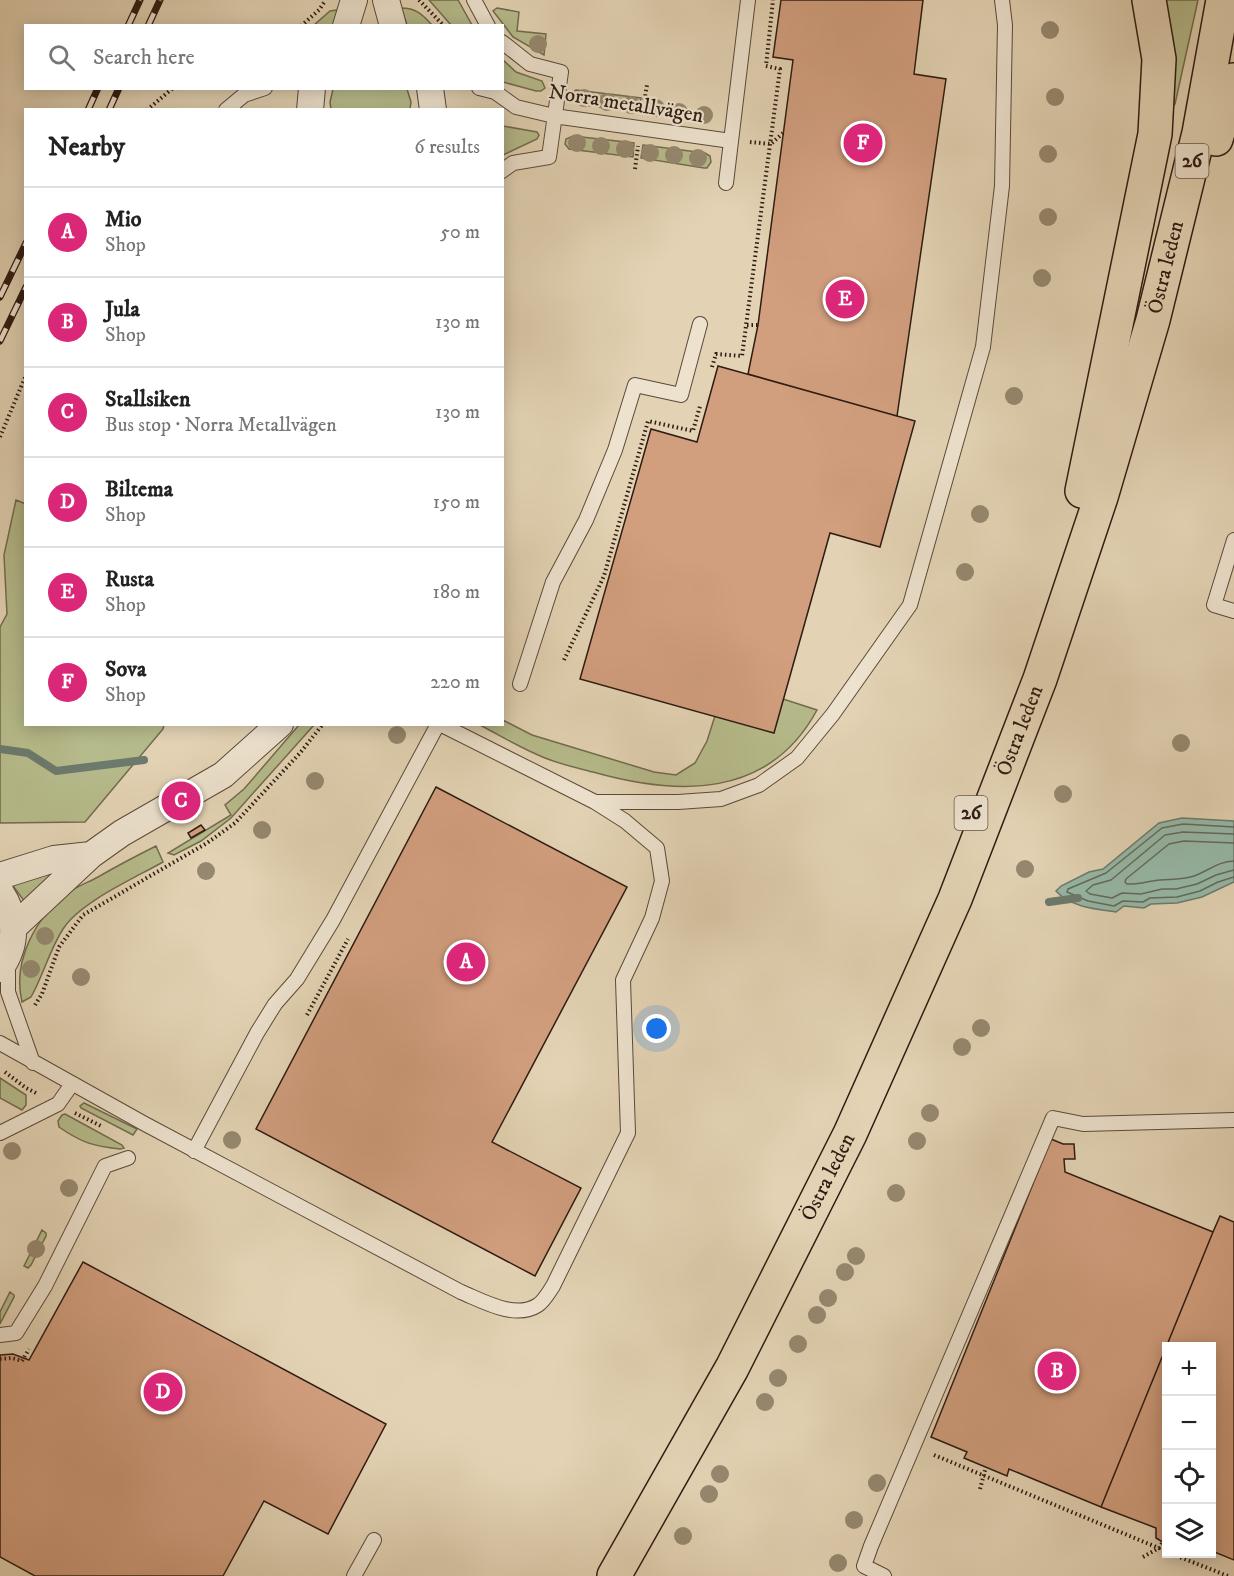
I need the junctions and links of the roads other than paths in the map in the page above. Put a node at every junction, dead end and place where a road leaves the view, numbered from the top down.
1 (354, 0) edge
2 (386, 0) edge
3 (474, 0) edge
4 (748, 0) edge
5 (1002, 0) edge
6 (1149, 0) edge
7 (1204, 0) edge
8 (1223, 0) edge
9 (347, 24) edge
10 (392, 24) edge
11 (487, 24) edge
12 (504, 44) edge
13 (1234, 80) edge
14 (259, 90) edge
15 (312, 90) edge
16 (430, 90) edge
17 (487, 90) edge
18 (516, 107) junction
19 (228, 108) edge
20 (310, 108) edge
21 (433, 108) edge
22 (504, 113) edge
23 (554, 116) junction
24 (731, 141) junction
25 (504, 170) edge
26 (726, 183) dead end
27 (1153, 320) junction
28 (700, 324) dead end
29 (1082, 492) junction
30 (1234, 540) edge
31 (1234, 611) edge
32 (520, 684) dead end
33 (278, 726) edge
34 (438, 726) edge
35 (443, 726) edge
36 (595, 802) junction
37 (91, 855) junction
38 (0, 876) edge
39 (0, 891) edge
40 (14, 927) junction
41 (4, 964) edge
42 (0, 1043) edge
43 (33, 1063) junction
44 (72, 1084) junction
45 (1234, 1120) edge
46 (0, 1133) edge
47 (195, 1151) junction
48 (128, 1158) dead end
49 (0, 1335) edge
50 (374, 1540) dead end
51 (354, 1576) edge
52 (604, 1576) edge
53 (614, 1576) edge
54 (884, 1576) edge

1 - 9 street
2 - 10 street
3 - 11 lane
4 - 24 lane
5 - 36 lane
6 - 29 highway
7 - 29 highway, Östra leden / 26
8 - 27 highway, Östra leden / 26
12 - 23 lane
13 - 27 highway
14 - 19 lane
15 - 20 street
16 - 21 street
17 - 18 lane, Norra metallvägen
18 - 22 lane
18 - 23 lane, Norra metallvägen
23 - 24 lane, Norra metallvägen
23 - 25 lane
24 - 26 lane
27 - 53 highway, Östra leden / 26
28 - 32 lane
29 - 52 highway, Östra leden / 26
30 - 31 lane
33 - 37 street
34 - 47 lane
35 - 36 lane
36 - 47 lane
37 - 38 street
37 - 40 street
39 - 40 street
40 - 41 street
41 - 43 lane
42 - 43 lane
43 - 44 lane
44 - 46 lane
44 - 47 lane
45 - 54 lane
48 - 49 lane
50 - 51 lane

